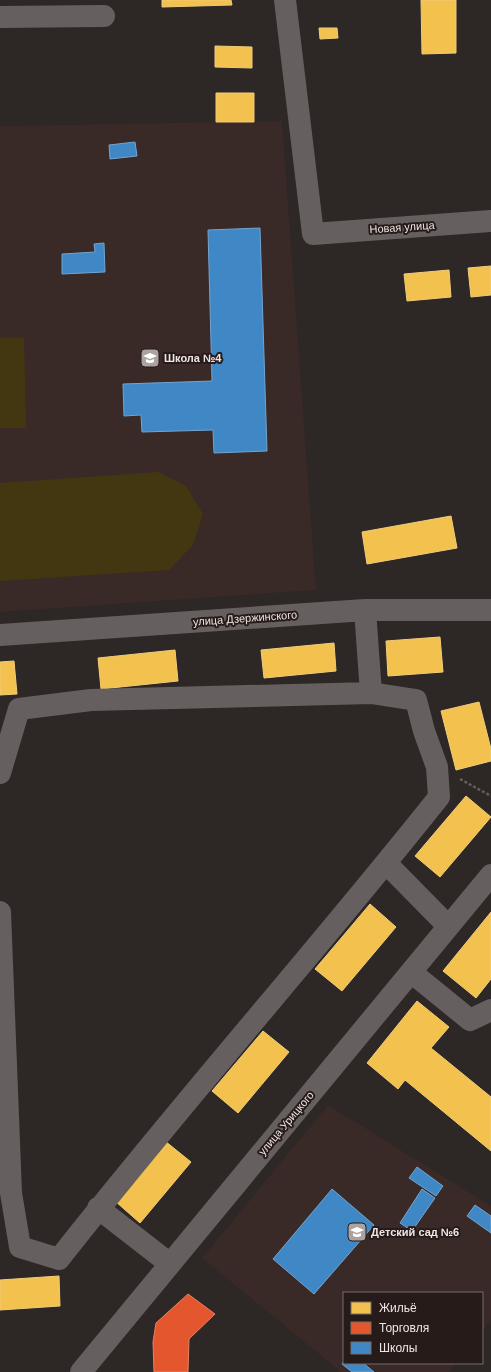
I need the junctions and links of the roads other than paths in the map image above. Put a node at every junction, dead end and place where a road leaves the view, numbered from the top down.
1 (285, 0) edge
2 (104, 16) dead end
3 (0, 17) edge
4 (491, 221) edge
5 (365, 610) junction
6 (491, 610) edge
7 (0, 635) edge
8 (371, 693) junction
9 (0, 773) edge
10 (386, 863) junction
11 (491, 874) edge
12 (0, 912) edge
13 (448, 926) junction
14 (411, 972) junction
15 (491, 1010) edge
16 (5, 1193) edge
17 (98, 1208) junction
18 (170, 1264) junction
19 (81, 1372) edge

1 - 4 street, Новая улица
2 - 3 street
5 - 6 street, улица Дзержинского
5 - 7 street, улица Дзержинского
5 - 8 street
8 - 9 street
8 - 10 street
10 - 13 street
10 - 17 street
11 - 13 street, улица Урицкого
12 - 16 street
13 - 14 street, улица Урицкого
14 - 15 street
14 - 18 street, улица Урицкого
16 - 17 street
17 - 18 street
18 - 19 street, улица Урицкого

